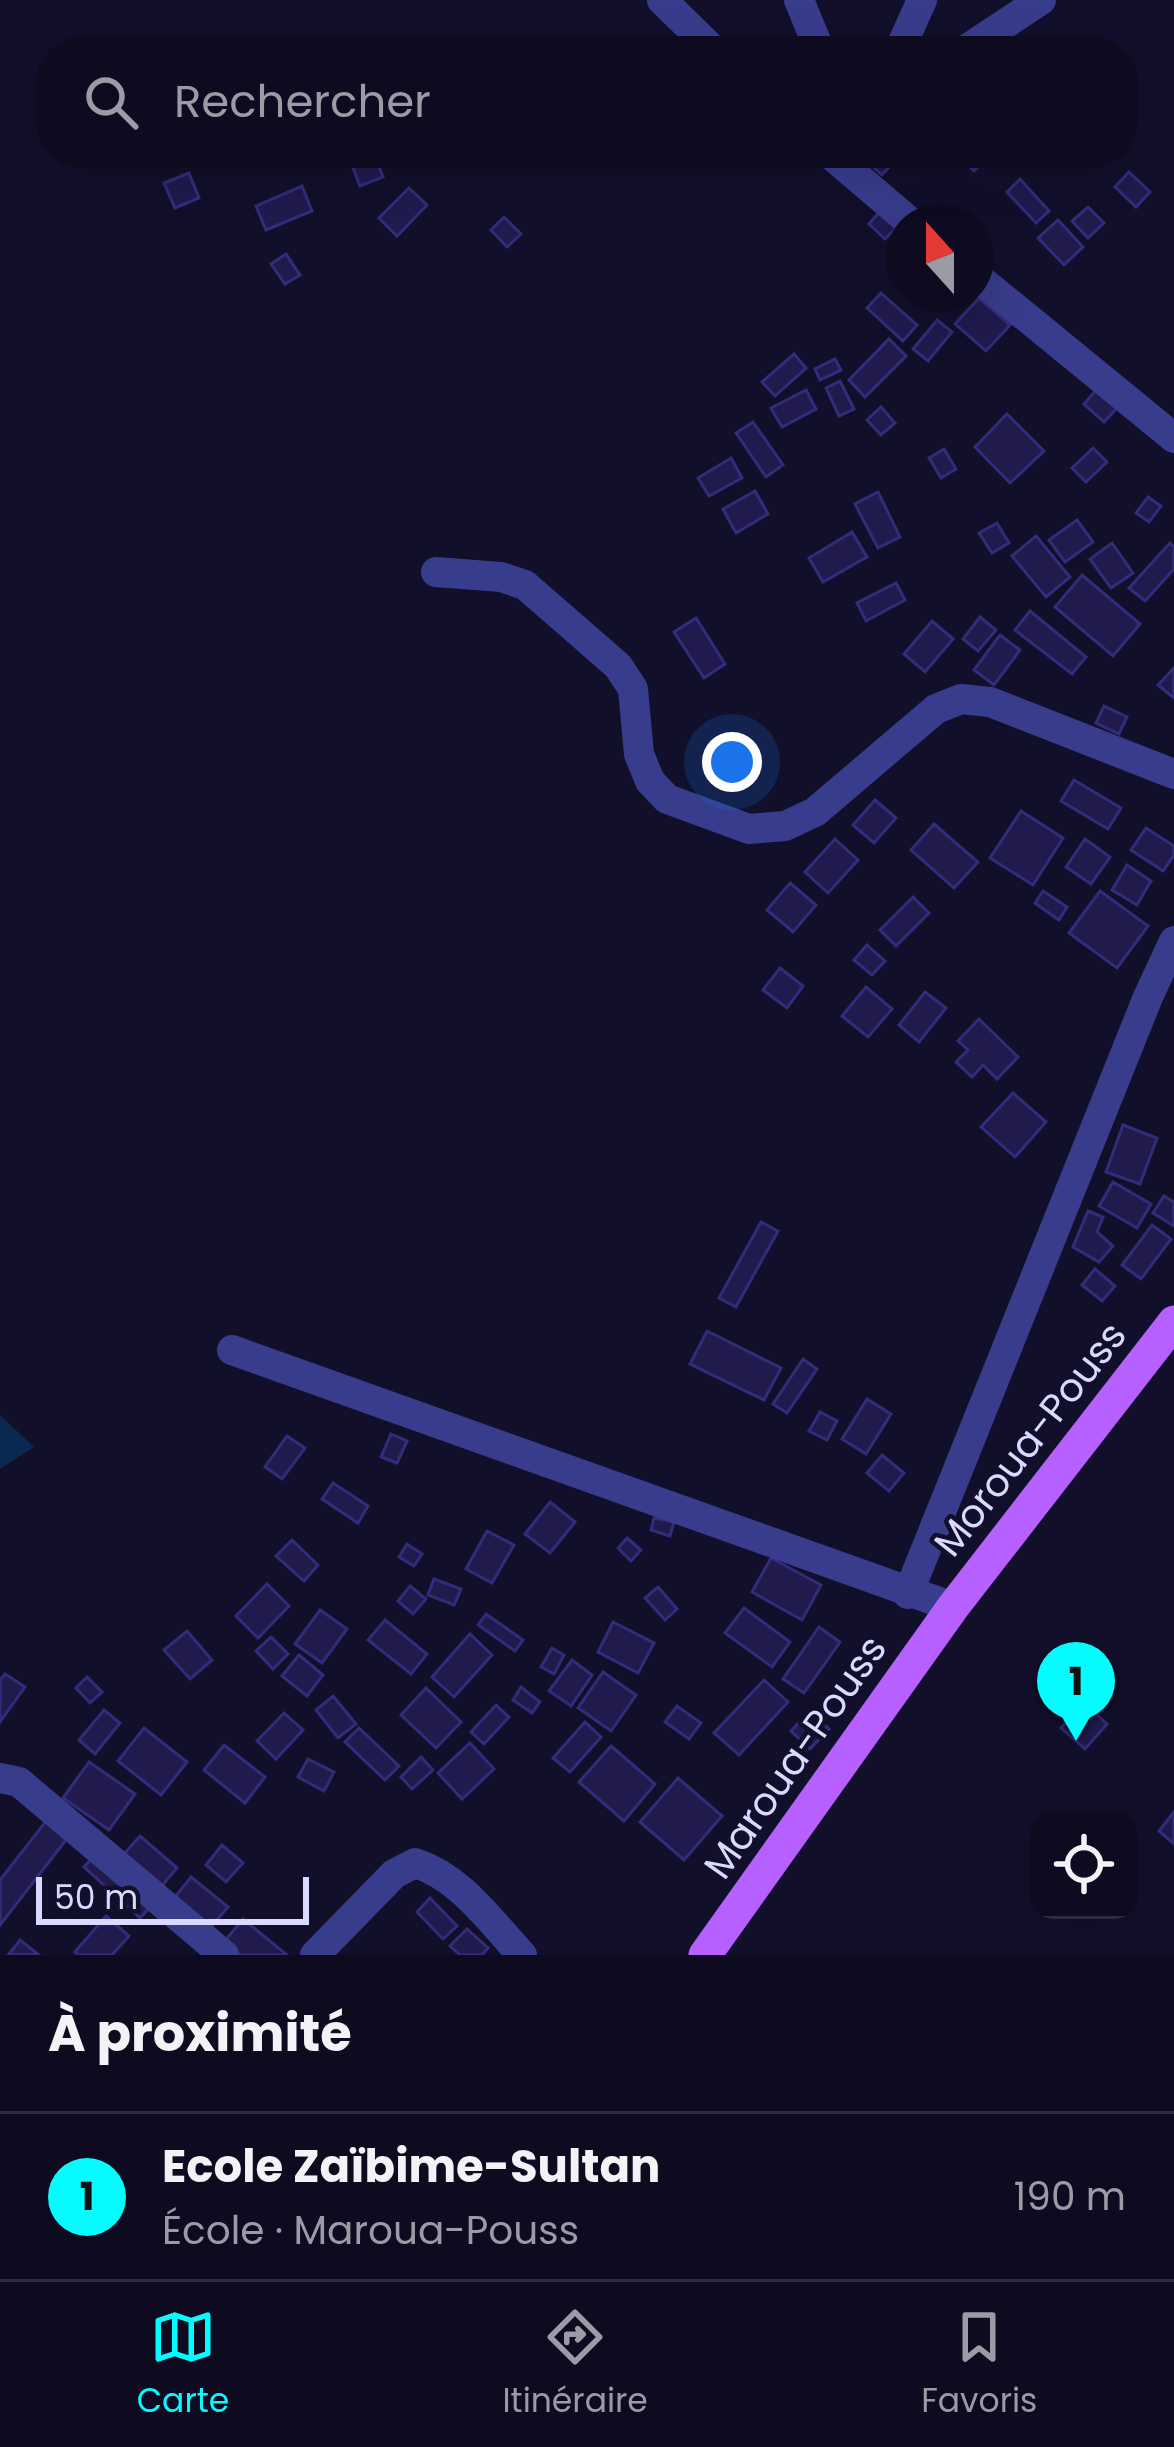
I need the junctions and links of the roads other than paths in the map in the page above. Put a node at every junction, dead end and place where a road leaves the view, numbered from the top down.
1 (662, 0) edge
2 (800, 0) edge
3 (922, 0) edge
4 (1041, 0) edge
5 (699, 36) edge
6 (814, 36) edge
7 (906, 36) edge
8 (987, 36) edge
9 (859, 168) edge
10 (893, 204) edge
11 (994, 291) edge
12 (1174, 438) edge
13 (436, 572) dead end
14 (1174, 774) edge
15 (1174, 941) edge
16 (1174, 1322) edge
17 (232, 1351) dead end
18 (908, 1594) junction
19 (952, 1607) junction
20 (0, 1778) edge
21 (224, 1955) edge
22 (315, 1955) edge
23 (522, 1955) edge
24 (706, 1955) edge

1 - 5 street
2 - 6 street
3 - 7 street
4 - 8 street
9 - 10 street
11 - 12 street
13 - 14 street
15 - 18 street
16 - 19 main road, Moroua-Pouss
17 - 18 street
18 - 19 street
19 - 24 main road, Maroua-Pouss
20 - 21 street
22 - 23 street

